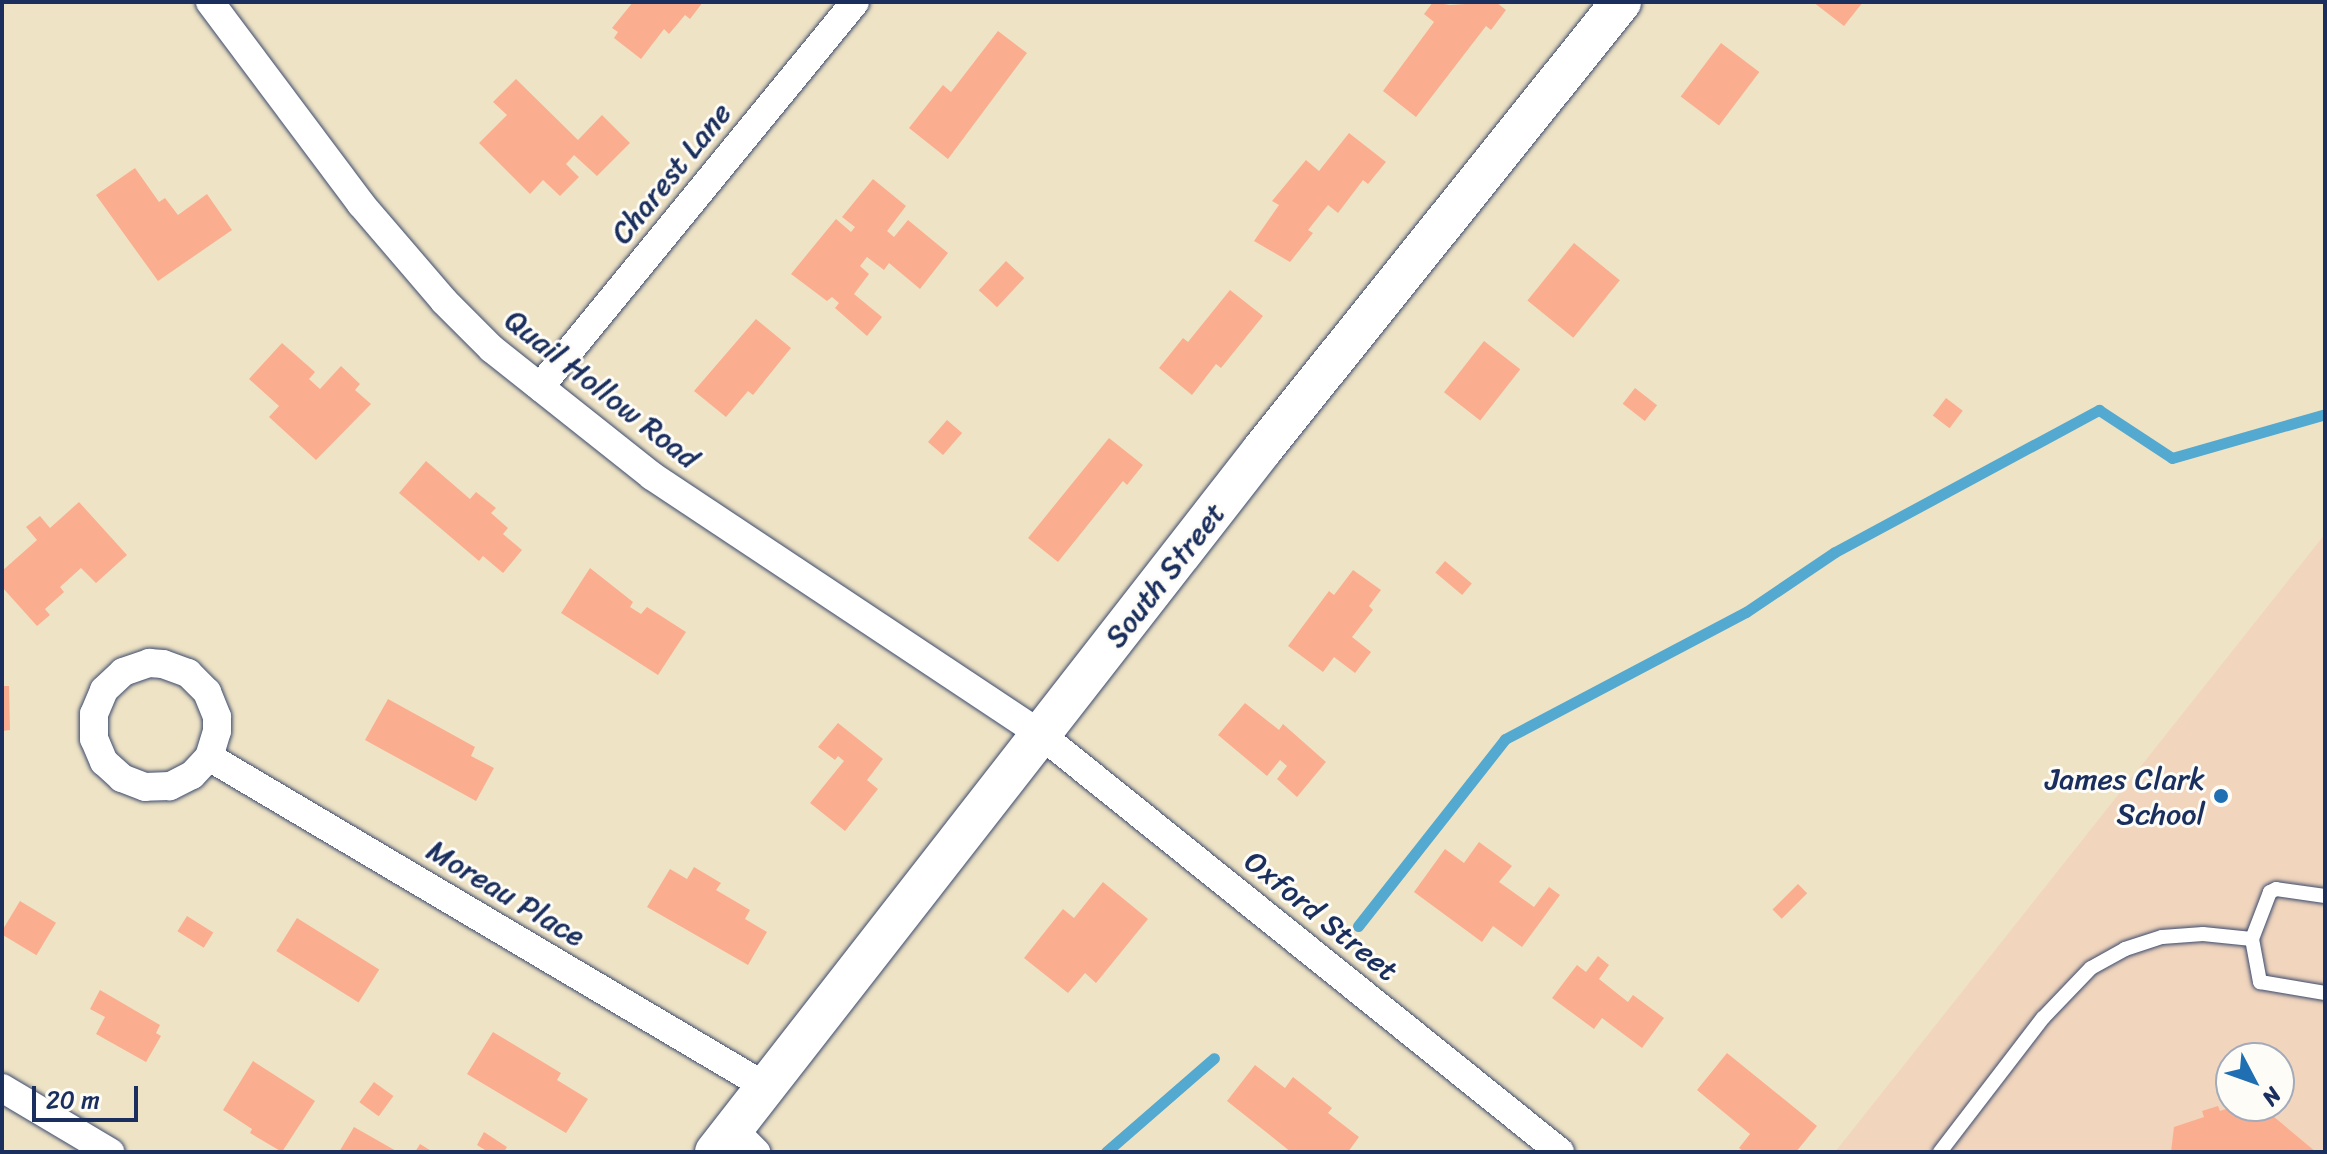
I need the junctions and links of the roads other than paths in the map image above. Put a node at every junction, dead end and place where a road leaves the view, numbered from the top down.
1 (210, 2) edge
2 (855, 2) edge
3 (1621, 2) edge
4 (540, 387) junction
5 (1040, 734) junction
6 (209, 757) junction
7 (2325, 896) edge
8 (2252, 939) junction
9 (2325, 993) edge
10 (2, 1088) edge
11 (768, 1088) junction
12 (735, 1144) edge
13 (110, 1152) edge
14 (1560, 1152) edge
15 (1940, 1152) edge

1 - 4 street, Quail Hollow Road
2 - 4 street, Charest Lane
3 - 5 street, South Street
4 - 5 street, Quail Hollow Road
5 - 11 street, South Street
5 - 14 street, Oxford Street
6 - 6 street
6 - 11 street, Moreau Place
7 - 8 lane
8 - 9 lane
8 - 15 lane
10 - 13 street
11 - 12 street, South Street

